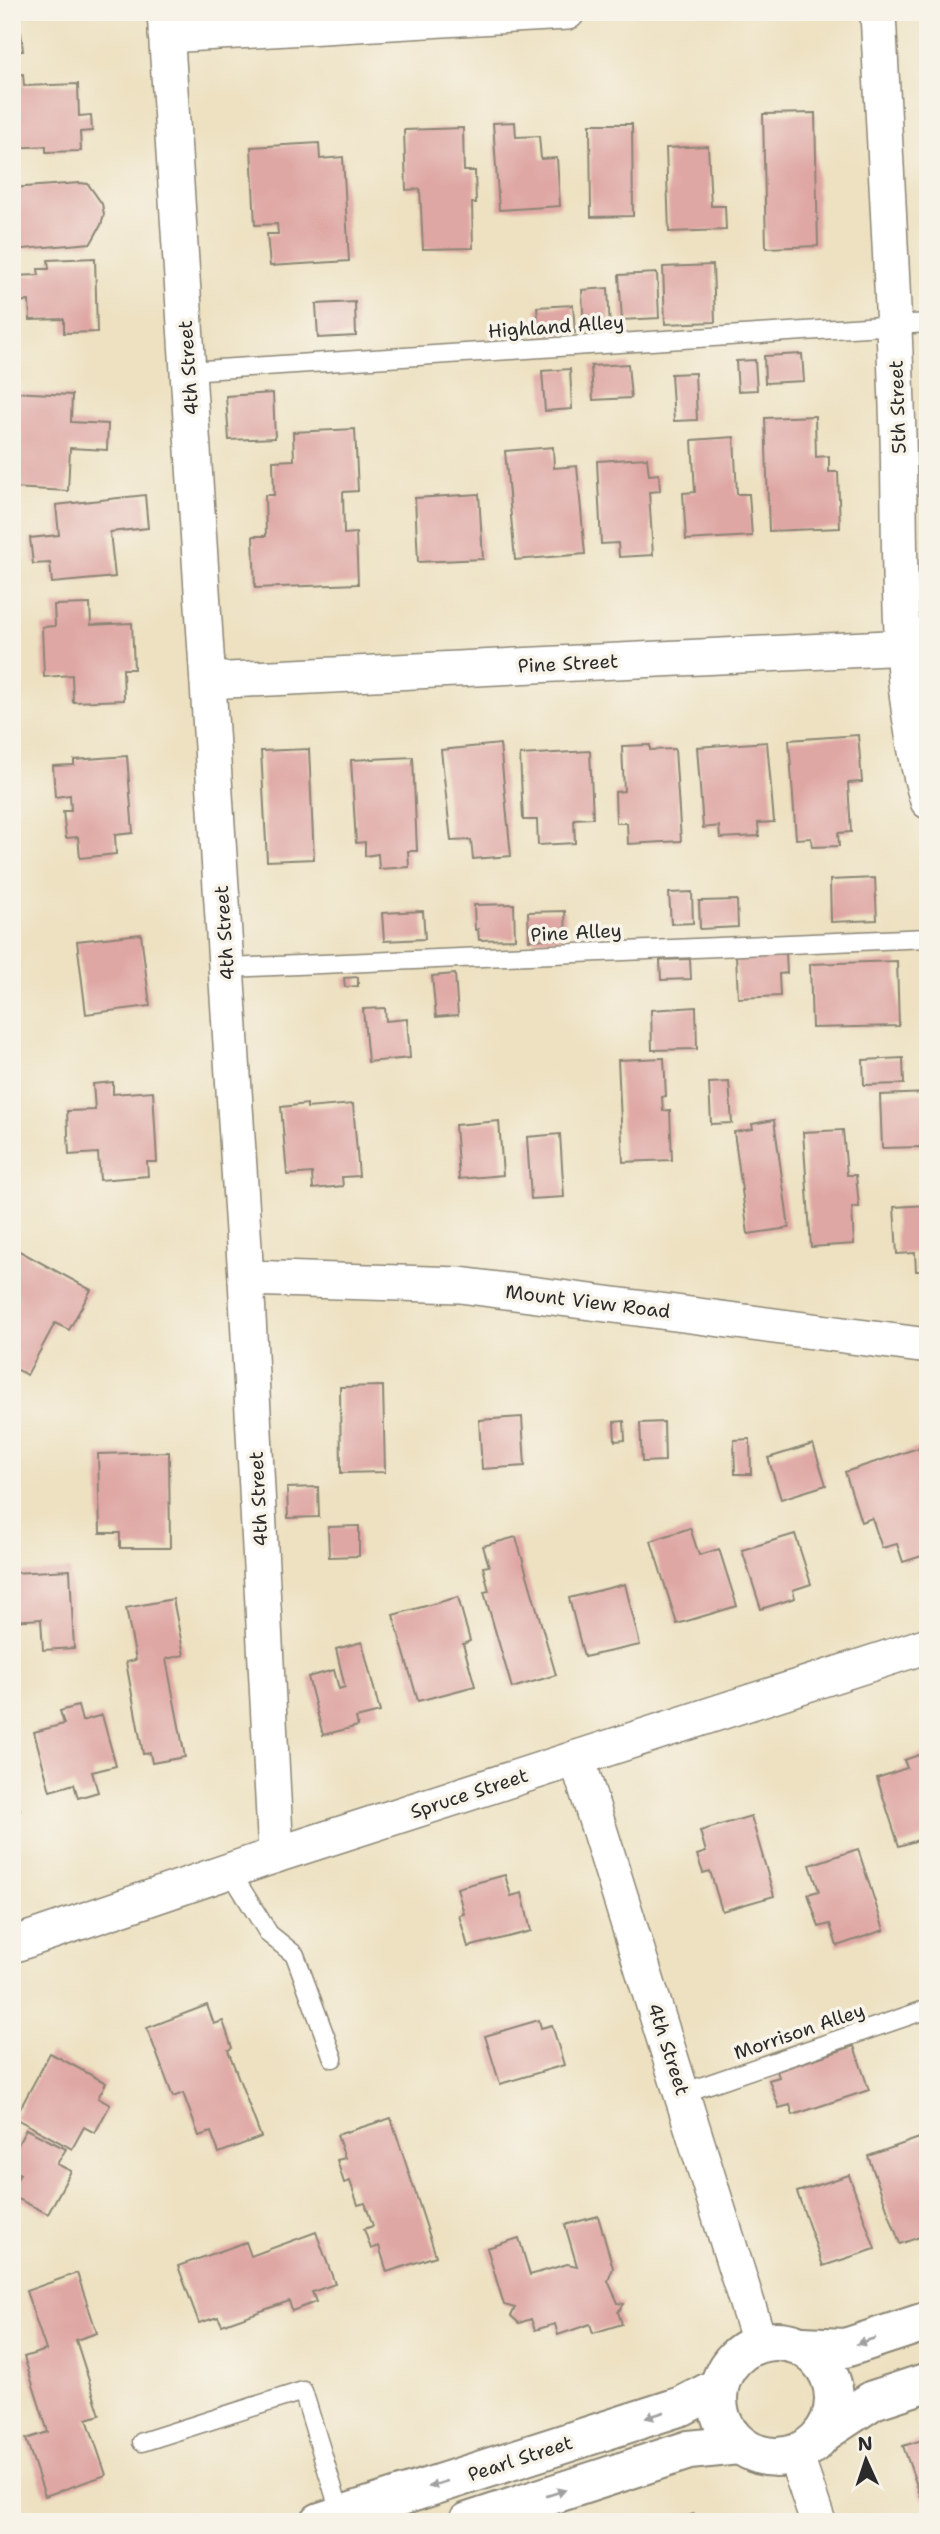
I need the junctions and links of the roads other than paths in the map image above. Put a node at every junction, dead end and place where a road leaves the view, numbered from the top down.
1 (567, 12) edge
2 (878, 12) edge
3 (166, 24) edge
4 (911, 324) edge
5 (188, 371) junction
6 (916, 647) edge
7 (208, 681) junction
8 (928, 800) edge
9 (928, 938) edge
10 (227, 968) junction
11 (246, 1278) junction
12 (928, 1346) edge
13 (928, 1645) edge
14 (577, 1758) junction
15 (276, 1855) junction
16 (230, 1871) junction
17 (12, 1945) edge
18 (928, 2009) edge
19 (333, 2058) dead end
20 (683, 2093) junction
21 (928, 2321) edge
22 (759, 2342) junction
23 (803, 2346) junction
24 (928, 2382) edge
25 (717, 2388) junction
26 (142, 2442) dead end
27 (809, 2444) junction
28 (739, 2445) junction
29 (331, 2518) edge
30 (468, 2522) edge
31 (818, 2522) edge

1 - 3 street
2 - 4 street, 5th Street
3 - 5 street, 4th Street
4 - 5 lane, Highland Alley
4 - 6 street, 5th Street
5 - 7 street, 4th Street
6 - 7 street, Pine Street
6 - 8 street, 5th Street
7 - 10 street, 4th Street
9 - 10 lane, Pine Alley
10 - 11 street, 4th Street
11 - 12 street, Mount View Road
11 - 15 street, 4th Street
13 - 14 street, Spruce Street
14 - 15 street, Spruce Street
14 - 20 street, 4th Street
15 - 16 street, Spruce Street
16 - 17 street, Spruce Street
16 - 19 lane
18 - 20 lane, Morrison Alley
20 - 22 street, 4th Street
21 -> 23 street
22 - 23 street
22 - 25 street
23 - 27 street
24 - 27 street
25 - 28 street
25 -> 29 street, Pearl Street
26 - 29 lane
27 - 28 street
27 - 31 street
30 -> 28 street

